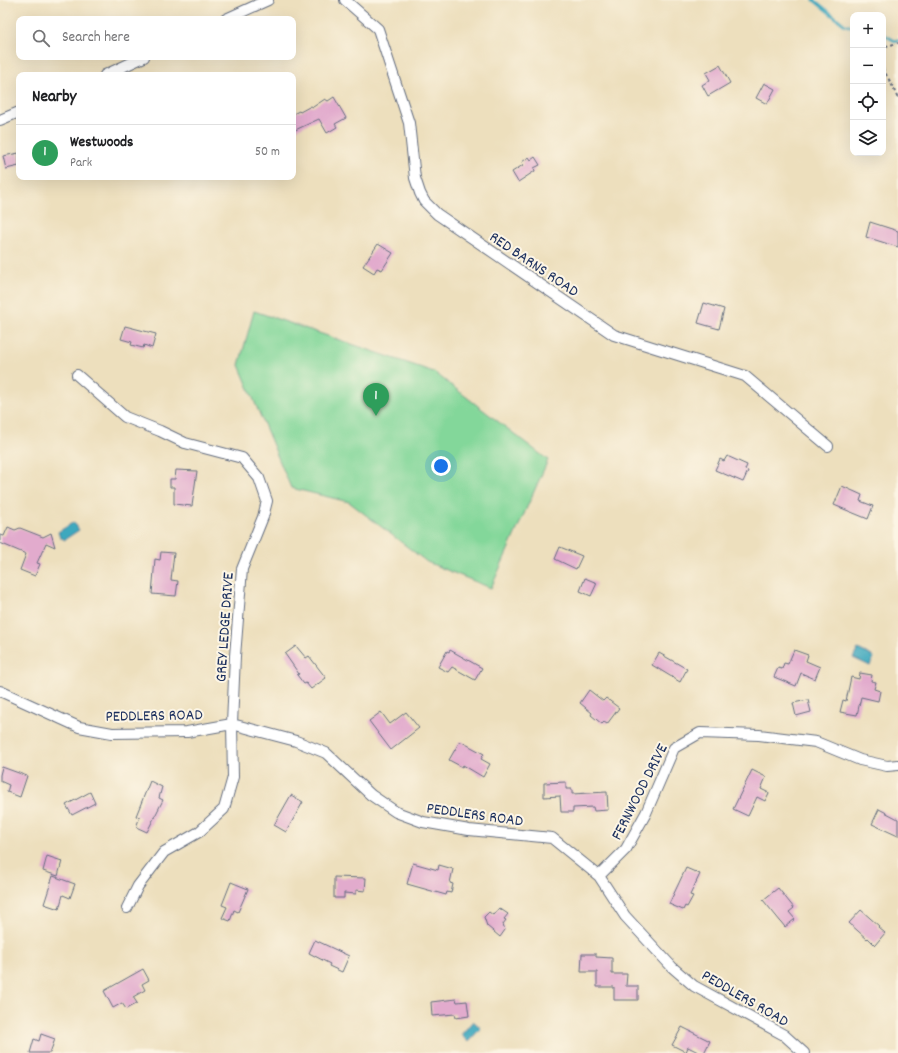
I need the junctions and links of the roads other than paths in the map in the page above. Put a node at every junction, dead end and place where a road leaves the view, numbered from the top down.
1 (268, 0) edge
2 (345, 0) edge
3 (233, 16) edge
4 (138, 60) edge
5 (112, 72) edge
6 (16, 113) edge
7 (0, 120) edge
8 (77, 375) dead end
9 (828, 446) dead end
10 (0, 691) edge
11 (232, 724) junction
12 (898, 765) edge
13 (599, 876) junction
14 (127, 908) dead end
15 (804, 1053) edge

1 - 3 street
2 - 9 street, RED BARNS ROAD
4 - 5 street
6 - 7 street
8 - 11 street, GREY LEDGE DRIVE
10 - 11 street, PEDDLERS ROAD
11 - 13 street, PEDDLERS ROAD
11 - 14 street, GREY LEDGE DRIVE
12 - 13 street, FERNWOOD DRIVE
13 - 15 street, PEDDLERS ROAD

